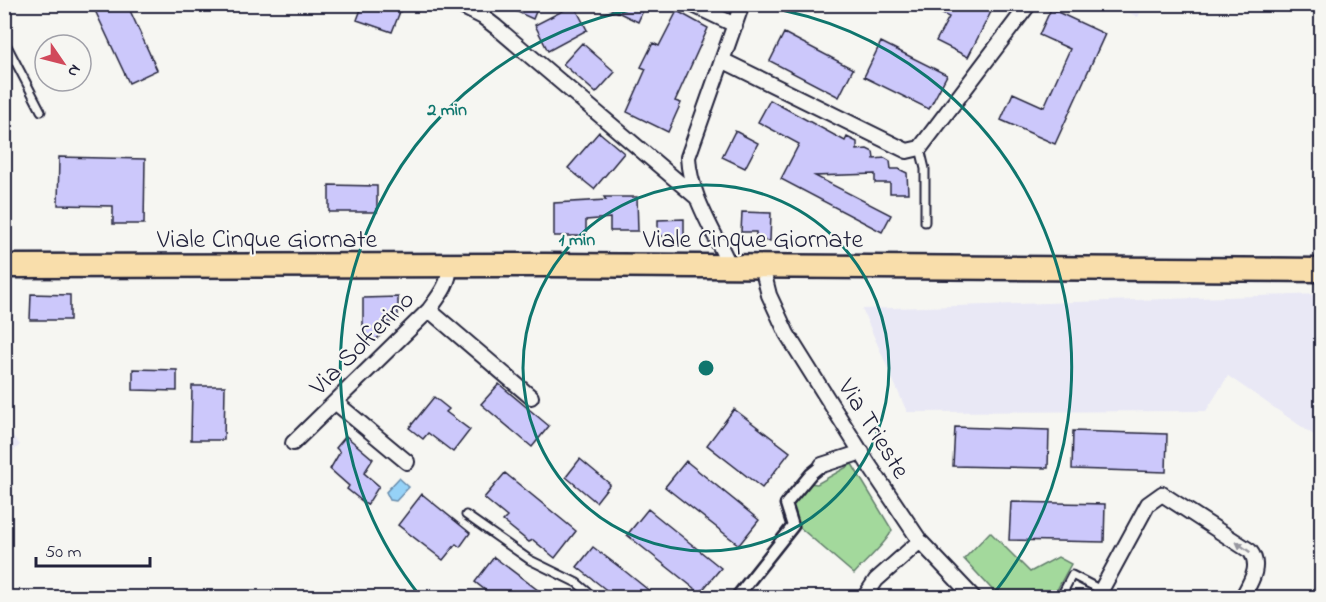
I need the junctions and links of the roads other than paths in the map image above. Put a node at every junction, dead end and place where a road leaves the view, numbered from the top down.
1 (457, 4) edge
2 (691, 4) edge
3 (741, 4) edge
4 (1029, 4) edge
5 (735, 25) junction
6 (4, 40) edge
7 (722, 60) junction
8 (40, 111) dead end
9 (920, 148) junction
10 (695, 196) junction
11 (925, 222) dead end
12 (4, 266) edge
13 (450, 266) junction
14 (730, 267) junction
15 (762, 267) junction
16 (1322, 270) edge
17 (429, 310) junction
18 (531, 397) dead end
19 (335, 402) junction
20 (293, 443) dead end
21 (862, 452) junction
22 (407, 462) dead end
23 (822, 465) joint
24 (466, 514) dead end
25 (920, 541) junction
26 (1099, 594) edge
27 (594, 597) edge
28 (736, 597) edge
29 (864, 597) edge
30 (974, 597) edge
31 (1060, 597) edge
32 (1242, 597) edge

1 - 10 street
2 - 5 street
3 - 5 street
4 - 9 street
5 - 7 street
6 - 8 lane
7 - 9 street
7 - 10 street
9 - 11 lane
10 - 14 street
12 - 13 main road, Viale Cinque Giornate
13 - 14 main road, Viale Cinque Giornate
13 - 17 street, Via Solferino
14 - 15 main road, Viale Cinque Giornate
15 - 16 main road, Viale Cinque Giornate
15 - 21 street, Via Trieste
17 - 18 street
17 - 19 street, Via Solferino
19 - 20 street, Via Solferino
19 - 22 street
21 - 23 street
21 - 25 street, Via Trieste
23 - 28 street
24 - 27 lane
25 - 29 street
25 - 30 street, Via Trieste
26 - 31 lane
32 -> 26 street

